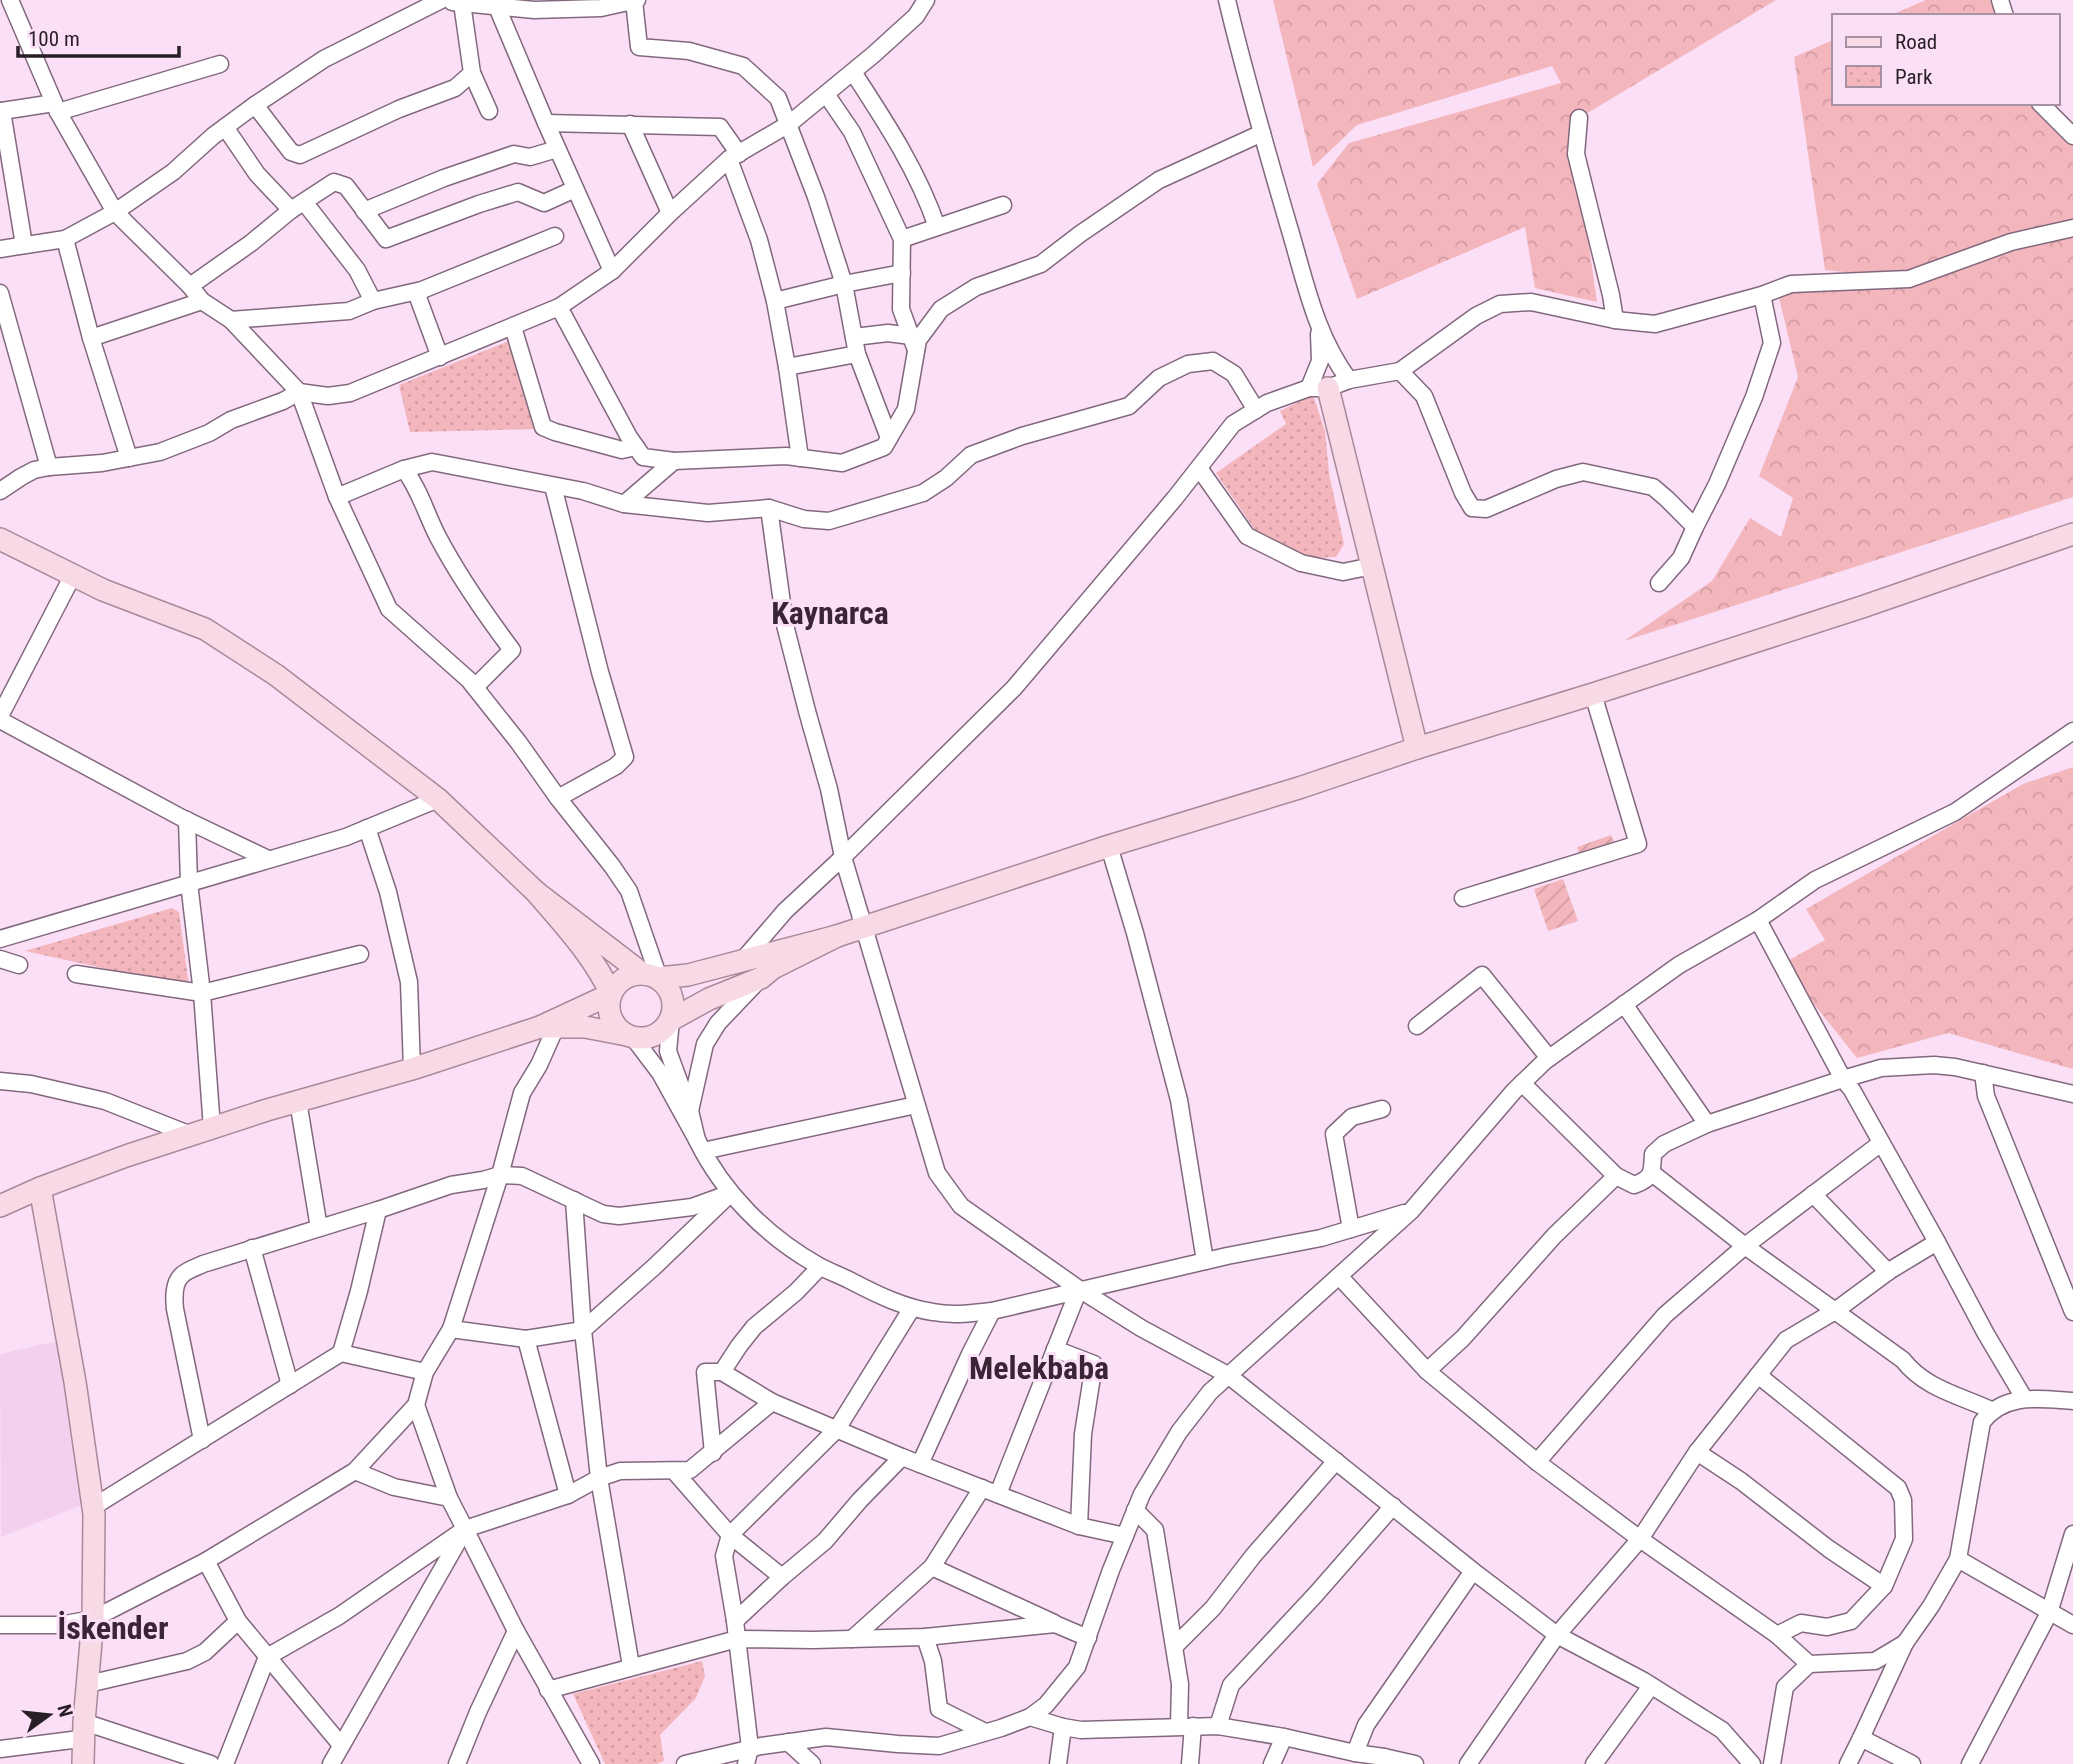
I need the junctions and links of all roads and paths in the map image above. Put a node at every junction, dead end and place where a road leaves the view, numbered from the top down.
1 (10, 0) edge
2 (440, 0) edge
3 (636, 0) edge
4 (926, 0) edge
5 (1227, 0) edge
6 (462, 3) junction
7 (497, 7) junction
8 (220, 64) dead end
9 (853, 72) junction
10 (472, 73) junction
11 (826, 94) junction
12 (255, 105) junction
13 (2042, 105) edge
14 (56, 108) junction
15 (1, 111) edge
16 (489, 111) dead end
17 (1579, 118) dead end
18 (545, 123) junction
19 (629, 124) junction
20 (789, 124) junction
21 (225, 127) junction
22 (1262, 133) junction
23 (2073, 136) edge
24 (557, 149) junction
25 (734, 156) junction
26 (575, 190) junction
27 (1003, 205) dead end
28 (298, 207) junction
29 (364, 211) junction
30 (115, 212) junction
31 (670, 213) junction
32 (937, 227) junction
33 (2073, 228) edge
34 (555, 236) dead end
35 (65, 239) junction
36 (902, 239) junction
37 (24, 245) junction
38 (0, 249) edge
39 (612, 271) junction
40 (902, 273) junction
41 (844, 284) junction
42 (190, 286) junction
43 (416, 292) junction
44 (0, 293) edge
45 (1762, 295) junction
46 (202, 301) junction
47 (373, 301) junction
48 (775, 301) junction
49 (559, 307) junction
50 (231, 320) junction
51 (1615, 320) junction
52 (513, 327) junction
53 (1319, 328) junction
54 (854, 337) junction
55 (91, 338) junction
56 (914, 343) junction
57 (857, 354) junction
58 (440, 357) junction
59 (788, 367) junction
60 (1400, 371) junction
61 (1349, 380) junction
62 (1318, 388) junction
63 (299, 392) junction
64 (1256, 410) junction
65 (889, 438) junction
66 (636, 447) junction
67 (800, 457) junction
68 (129, 458) junction
69 (674, 461) junction
70 (49, 467) junction
71 (1199, 468) junction
72 (404, 469) junction
73 (552, 486) junction
74 (0, 491) edge
75 (337, 497) junction
76 (624, 503) junction
77 (769, 508) junction
78 (1695, 527) junction
79 (2073, 534) edge
80 (0, 538) edge
81 (1372, 566) junction
82 (73, 575) junction
83 (1658, 583) dead end
84 (475, 687) junction
85 (1592, 694) junction
86 (0, 718) edge
87 (2073, 731) edge
88 (1417, 748) junction
89 (558, 798) junction
90 (438, 799) junction
91 (187, 820) junction
92 (367, 828) junction
93 (1109, 846) junction
94 (843, 858) junction
95 (268, 859) junction
96 (189, 883) junction
97 (536, 892) junction
98 (1463, 898) dead end
99 (1758, 920) junction
100 (864, 926) junction
101 (837, 936) junction
102 (0, 939) edge
103 (360, 954) dead end
104 (0, 959) edge
105 (742, 961) junction
106 (19, 965) dead end
107 (76, 974) dead end
108 (651, 976) junction
109 (761, 978) junction
110 (202, 993) junction
111 (611, 994) junction
112 (1624, 1004) junction
113 (671, 1020) junction
114 (1417, 1026) dead end
115 (547, 1028) junction
116 (630, 1036) junction
117 (1549, 1058) junction
118 (412, 1069) junction
119 (1983, 1073) junction
120 (1843, 1079) junction
121 (0, 1081) edge
122 (1522, 1083) junction
123 (2073, 1094) edge
124 (298, 1101) junction
125 (916, 1105) junction
126 (1382, 1108) dead end
127 (690, 1111) junction
128 (1707, 1124) junction
129 (212, 1128) junction
130 (191, 1135) junction
131 (1881, 1143) junction
132 (700, 1145) junction
133 (1652, 1173) junction
134 (500, 1175) junction
135 (1615, 1176) junction
136 (40, 1188) junction
137 (731, 1193) junction
138 (1813, 1194) junction
139 (0, 1195) edge
140 (573, 1200) junction
141 (0, 1206) edge
142 (378, 1210) junction
143 (1410, 1211) junction
144 (319, 1228) junction
145 (1351, 1229) junction
146 (1937, 1242) junction
147 (1745, 1246) junction
148 (252, 1248) junction
149 (1205, 1261) junction
150 (820, 1267) junction
151 (1888, 1272) junction
152 (1339, 1276) junction
153 (1079, 1289) junction
154 (912, 1308) junction
155 (992, 1311) junction
156 (1835, 1311) junction
157 (2073, 1312) edge
158 (451, 1329) junction
159 (583, 1330) junction
160 (526, 1339) junction
161 (1055, 1349) junction
162 (341, 1353) junction
163 (425, 1371) junction
164 (1427, 1371) junction
165 (722, 1372) junction
166 (1758, 1375) junction
167 (1228, 1376) junction
168 (290, 1385) junction
169 (2024, 1398) junction
170 (2073, 1401) edge
171 (772, 1402) junction
172 (416, 1405) junction
173 (1991, 1410) junction
174 (837, 1429) junction
175 (202, 1440) junction
176 (1697, 1452) junction
177 (712, 1453) junction
178 (902, 1457) junction
179 (1336, 1461) junction
180 (1537, 1462) junction
181 (920, 1464) junction
182 (355, 1471) junction
183 (674, 1471) junction
184 (599, 1478) junction
185 (982, 1488) junction
186 (998, 1494) junction
187 (568, 1495) junction
188 (449, 1498) junction
189 (1393, 1506) junction
190 (93, 1507) junction
191 (1135, 1510) junction
192 (1079, 1526) junction
193 (464, 1529) junction
194 (2073, 1534) edge
195 (730, 1535) junction
196 (1125, 1536) junction
197 (1640, 1539) junction
198 (1958, 1559) junction
199 (206, 1561) junction
200 (932, 1567) junction
201 (1473, 1571) junction
202 (782, 1577) junction
203 (1884, 1586) junction
204 (2049, 1613) junction
205 (93, 1619) junction
206 (238, 1621) junction
207 (735, 1621) junction
208 (1055, 1623) junction
209 (0, 1625) edge
210 (2073, 1625) edge
211 (516, 1631) junction
212 (1557, 1635) junction
213 (1777, 1635) junction
214 (925, 1637) junction
215 (1088, 1638) junction
216 (737, 1639) junction
217 (852, 1639) junction
218 (1905, 1643) junction
219 (1175, 1646) junction
220 (267, 1657) junction
221 (1809, 1664) junction
222 (631, 1666) junction
223 (88, 1684) junction
224 (1651, 1686) junction
225 (548, 1690) junction
226 (1030, 1717) junction
227 (1186, 1726) junction
228 (1218, 1726) junction
229 (1063, 1727) junction
230 (82, 1731) junction
231 (985, 1732) junction
232 (1284, 1737) junction
233 (1861, 1738) junction
234 (789, 1742) junction
235 (341, 1745) junction
236 (0, 1749) edge
237 (1355, 1753) junction
238 (748, 1756) edge
239 (1383, 1761) edge
240 (74, 1764) edge
241 (83, 1764) edge
242 (211, 1764) edge
243 (225, 1764) edge
244 (331, 1764) edge
245 (457, 1764) edge
246 (591, 1764) edge
247 (685, 1764) edge
248 (812, 1764) edge
249 (1058, 1764) edge
250 (1190, 1764) edge
251 (1272, 1764) edge
252 (1415, 1764) edge
253 (1468, 1764) edge
254 (1594, 1764) edge
255 (1752, 1764) edge
256 (1772, 1764) edge
257 (1848, 1764) edge
258 (1912, 1764) edge
259 (1970, 1764) edge

1 - 14 street
2 - 6 street
2 - 12 street
3 - 7 street
3 - 20 street
4 - 9 street
5 - 22 street
6 - 7 street
6 - 10 street
7 - 18 street
8 - 14 street
9 - 11 street
9 - 32 street
10 - 12 street
10 - 16 street
11 - 20 street
11 - 36 street
12 - 21 street
13 - 23 street
14 - 15 street
14 - 30 street
15 - 37 street
17 - 51 street
18 - 19 street
18 - 24 street
19 - 25 street
19 - 31 street
20 - 25 street
20 - 41 street
21 - 28 street
21 - 30 street
22 - 53 street
22 - 56 street
24 - 26 street
24 - 29 street
25 - 31 street
25 - 48 street
26 - 29 street
26 - 39 street
27 - 32 street
28 - 29 street
28 - 42 street
28 - 47 street
30 - 35 street
30 - 42 street
31 - 39 street
32 - 36 street
33 - 45 street
34 - 43 street
35 - 37 street
35 - 55 street
36 - 40 street
37 - 38 street
39 - 49 street
40 - 41 street
40 - 56 street
41 - 48 street
41 - 54 street
42 - 46 street
43 - 47 street
43 - 58 street
44 - 70 street
45 - 51 street
45 - 78 street
46 - 50 street
46 - 55 street
47 - 50 street
48 - 59 street
49 - 52 street
49 - 66 street
50 - 63 street
51 - 60 street
52 - 58 street
52 - 66 street
53 - 61 street
53 - 62 street
54 - 56 street
54 - 57 street
55 - 68 street
56 - 65 street
57 - 59 street
57 - 65 street
58 - 63 street
59 - 67 street
60 - 61 street
60 - 78 street
61 - 62 street
62 - 64 street
62 - 81 main road
63 - 68 street
63 - 75 street
64 - 71 street
64 - 77 street
65 - 67 street
66 - 69 street
67 - 69 street
68 - 70 street
69 - 76 street
70 - 74 street
71 - 81 street
71 - 94 street
72 - 73 street
72 - 75 street
72 - 84 street
73 - 76 street
73 - 89 street
75 - 84 street
76 - 77 street
77 - 94 street
78 - 83 street
79 - 85 main road
80 - 82 main road
81 - 88 main road
82 - 86 street
82 - 90 main road
84 - 89 street
85 - 88 main road
85 - 98 street
86 - 91 street
87 - 99 street
88 - 93 main road
89 - 108 street
90 - 92 street
90 - 97 main road
91 - 95 street
91 - 96 street
92 - 95 street
92 - 118 street
93 - 100 main road
93 - 149 street
94 - 100 street
94 - 105 street
95 - 96 street
96 - 102 street
96 - 110 street
97 - 108 main road
97 - 111 main road
99 - 112 street
99 - 120 street
100 - 101 main road
100 - 125 street
101 - 105 main road
101 - 109 main road
103 - 110 street
104 - 106 street
105 - 108 main road
107 - 110 street
108 - 111 main road
108 - 113 main road
109 - 113 main road
109 - 127 street
110 - 129 street
111 - 115 main road
111 - 116 main road
112 - 117 street
112 - 128 street
113 - 116 main road
113 - 127 street
114 - 117 street
115 - 116 main road
115 - 118 main road
115 - 134 street
116 - 132 street
117 - 122 street
118 - 124 main road
119 - 120 street
119 - 123 street
119 - 157 street
120 - 128 street
120 - 131 street
121 - 130 street
122 - 135 street
122 - 143 street
124 - 129 main road
124 - 144 street
125 - 132 street
125 - 153 street
126 - 145 street
127 - 132 street
128 - 133 street
129 - 130 main road
130 - 136 main road
131 - 138 street
131 - 146 street
132 - 137 street
133 - 135 street
133 - 147 street
134 - 140 street
134 - 142 street
134 - 158 street
135 - 164 street
136 - 139 main road
136 - 141 main road
136 - 190 main road
137 - 140 street
137 - 150 street
137 - 159 street
138 - 147 street
138 - 151 street
140 - 159 street
142 - 144 street
142 - 162 street
143 - 145 street
143 - 152 street
144 - 148 street
145 - 149 street
146 - 151 street
146 - 169 street
147 - 156 street
147 - 180 street
148 - 168 street
148 - 175 street
149 - 153 street
150 - 154 street
150 - 165 street
151 - 156 street
152 - 164 street
152 - 167 street
153 - 155 street
153 - 161 street
153 - 167 street
154 - 155 street
154 - 174 street
155 - 181 street
156 - 166 street
156 - 173 street
158 - 160 street
158 - 163 street
159 - 160 street
159 - 184 street
160 - 187 street
161 - 186 street
161 - 192 street
162 - 163 street
162 - 168 street
163 - 172 street
164 - 180 street
165 - 171 street
165 - 177 street
166 - 176 street
166 - 203 street
167 - 179 street
167 - 191 street
168 - 175 street
169 - 170 street
169 - 173 street
171 - 174 street
171 - 177 street
172 - 182 street
172 - 188 street
173 - 198 street
174 - 178 street
174 - 195 street
175 - 190 street
176 - 197 street
176 - 203 street
177 - 183 street
178 - 181 street
178 - 202 street
179 - 189 street
179 - 219 street
180 - 197 street
181 - 185 street
182 - 188 street
182 - 199 street
183 - 184 street
183 - 195 street
184 - 187 street
184 - 222 street
185 - 186 street
185 - 200 street
186 - 192 street
187 - 193 street
188 - 193 street
189 - 201 street
189 - 228 street
190 - 205 main road
191 - 196 street
191 - 219 street
192 - 196 street
193 - 211 street
193 - 220 street
193 - 235 street
194 - 204 street
195 - 202 street
195 - 207 street
196 - 215 street
197 - 212 street
197 - 213 street
198 - 204 street
198 - 218 street
199 - 205 street
199 - 206 street
200 - 208 street
200 - 217 street
201 - 212 street
201 - 237 street
202 - 207 street
203 - 213 street
204 - 210 street
204 - 259 street
205 - 209 street
205 - 223 main road
206 - 220 street
206 - 223 street
207 - 216 street
208 - 214 street
208 - 215 street
211 - 225 street
211 - 245 street
212 - 224 street
212 - 253 street
213 - 221 street
214 - 217 street
214 - 231 street
215 - 226 street
216 - 217 street
216 - 222 street
216 - 238 street
218 - 221 street
218 - 233 street
219 - 227 street
220 - 235 street
220 - 243 street
221 - 256 street
222 - 225 street
223 - 230 main road
224 - 254 street
224 - 255 street
225 - 246 street
226 - 229 street
226 - 231 street
227 - 228 street
227 - 229 street
227 - 250 street
228 - 232 street
229 - 249 street
230 - 236 street
230 - 240 main road
230 - 241 main road
230 - 242 street
231 - 234 street
232 - 237 street
232 - 251 street
233 - 257 street
233 - 258 street
234 - 238 street
234 - 248 street
235 - 244 street
237 - 239 street
238 - 247 street
239 - 252 street

